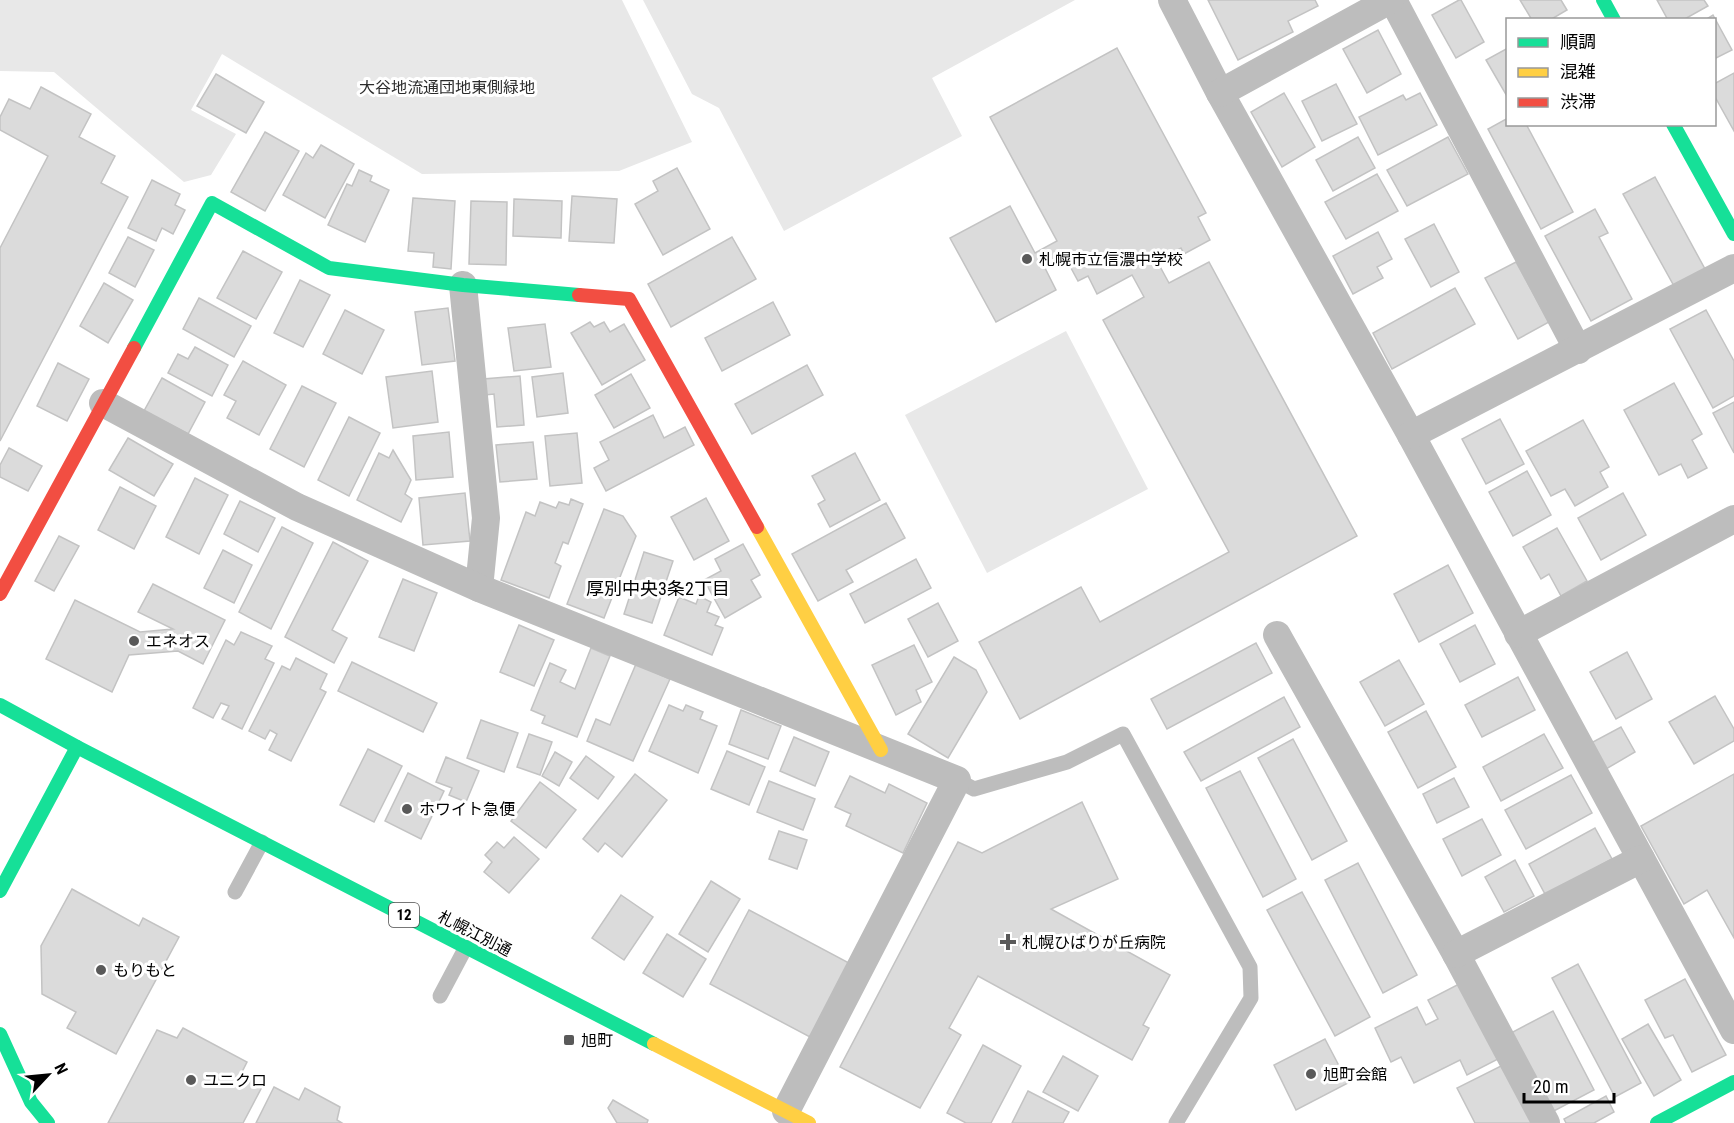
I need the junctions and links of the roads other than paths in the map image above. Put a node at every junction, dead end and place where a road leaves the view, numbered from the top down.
1 (1172, 0) edge
2 (1391, 0) edge
3 (1604, 0) edge
4 (1613, 18) edge
5 (1220, 93) junction
6 (1674, 126) edge
7 (1734, 234) edge
8 (1734, 268) edge
9 (464, 285) junction
10 (1578, 350) junction
11 (103, 403) junction
12 (1411, 435) junction
13 (1734, 519) edge
14 (479, 588) junction
15 (0, 594) edge
16 (1518, 634) junction
17 (1277, 635) dead end
18 (0, 705) edge
19 (77, 747) junction
20 (881, 750) junction
21 (957, 780) junction
22 (262, 842) junction
23 (1641, 859) junction
24 (0, 891) edge
25 (235, 892) dead end
26 (466, 947) junction
27 (1456, 954) junction
28 (440, 996) dead end
29 (1734, 1030) edge
30 (0, 1034) edge
31 (1734, 1082) edge
32 (798, 1117) edge
33 (48, 1123) edge
34 (1176, 1123) edge
35 (1546, 1123) edge
36 (1657, 1123) edge

1 - 5 street
2 - 5 street
2 - 10 street
3 - 4 main road
5 - 12 street
6 - 7 main road
8 - 10 street
9 - 11 main road
9 - 14 street
9 - 20 main road
10 - 12 street
11 - 14 street
11 - 15 main road
12 - 16 street
13 - 16 street
14 - 20 street
16 - 23 street
17 - 27 street
18 - 19 main road, 札幌江別通 / 12
19 - 22 main road, 札幌江別通 / 12
19 - 24 main road
20 - 21 street
21 - 32 street
21 - 34 lane
22 - 25 lane
22 - 26 main road, 札幌江別通 / 12
23 - 27 street
23 - 29 street
26 - 28 lane
26 - 32 main road, 札幌江別通 / 12
27 - 35 street
30 - 33 main road
31 - 36 main road

